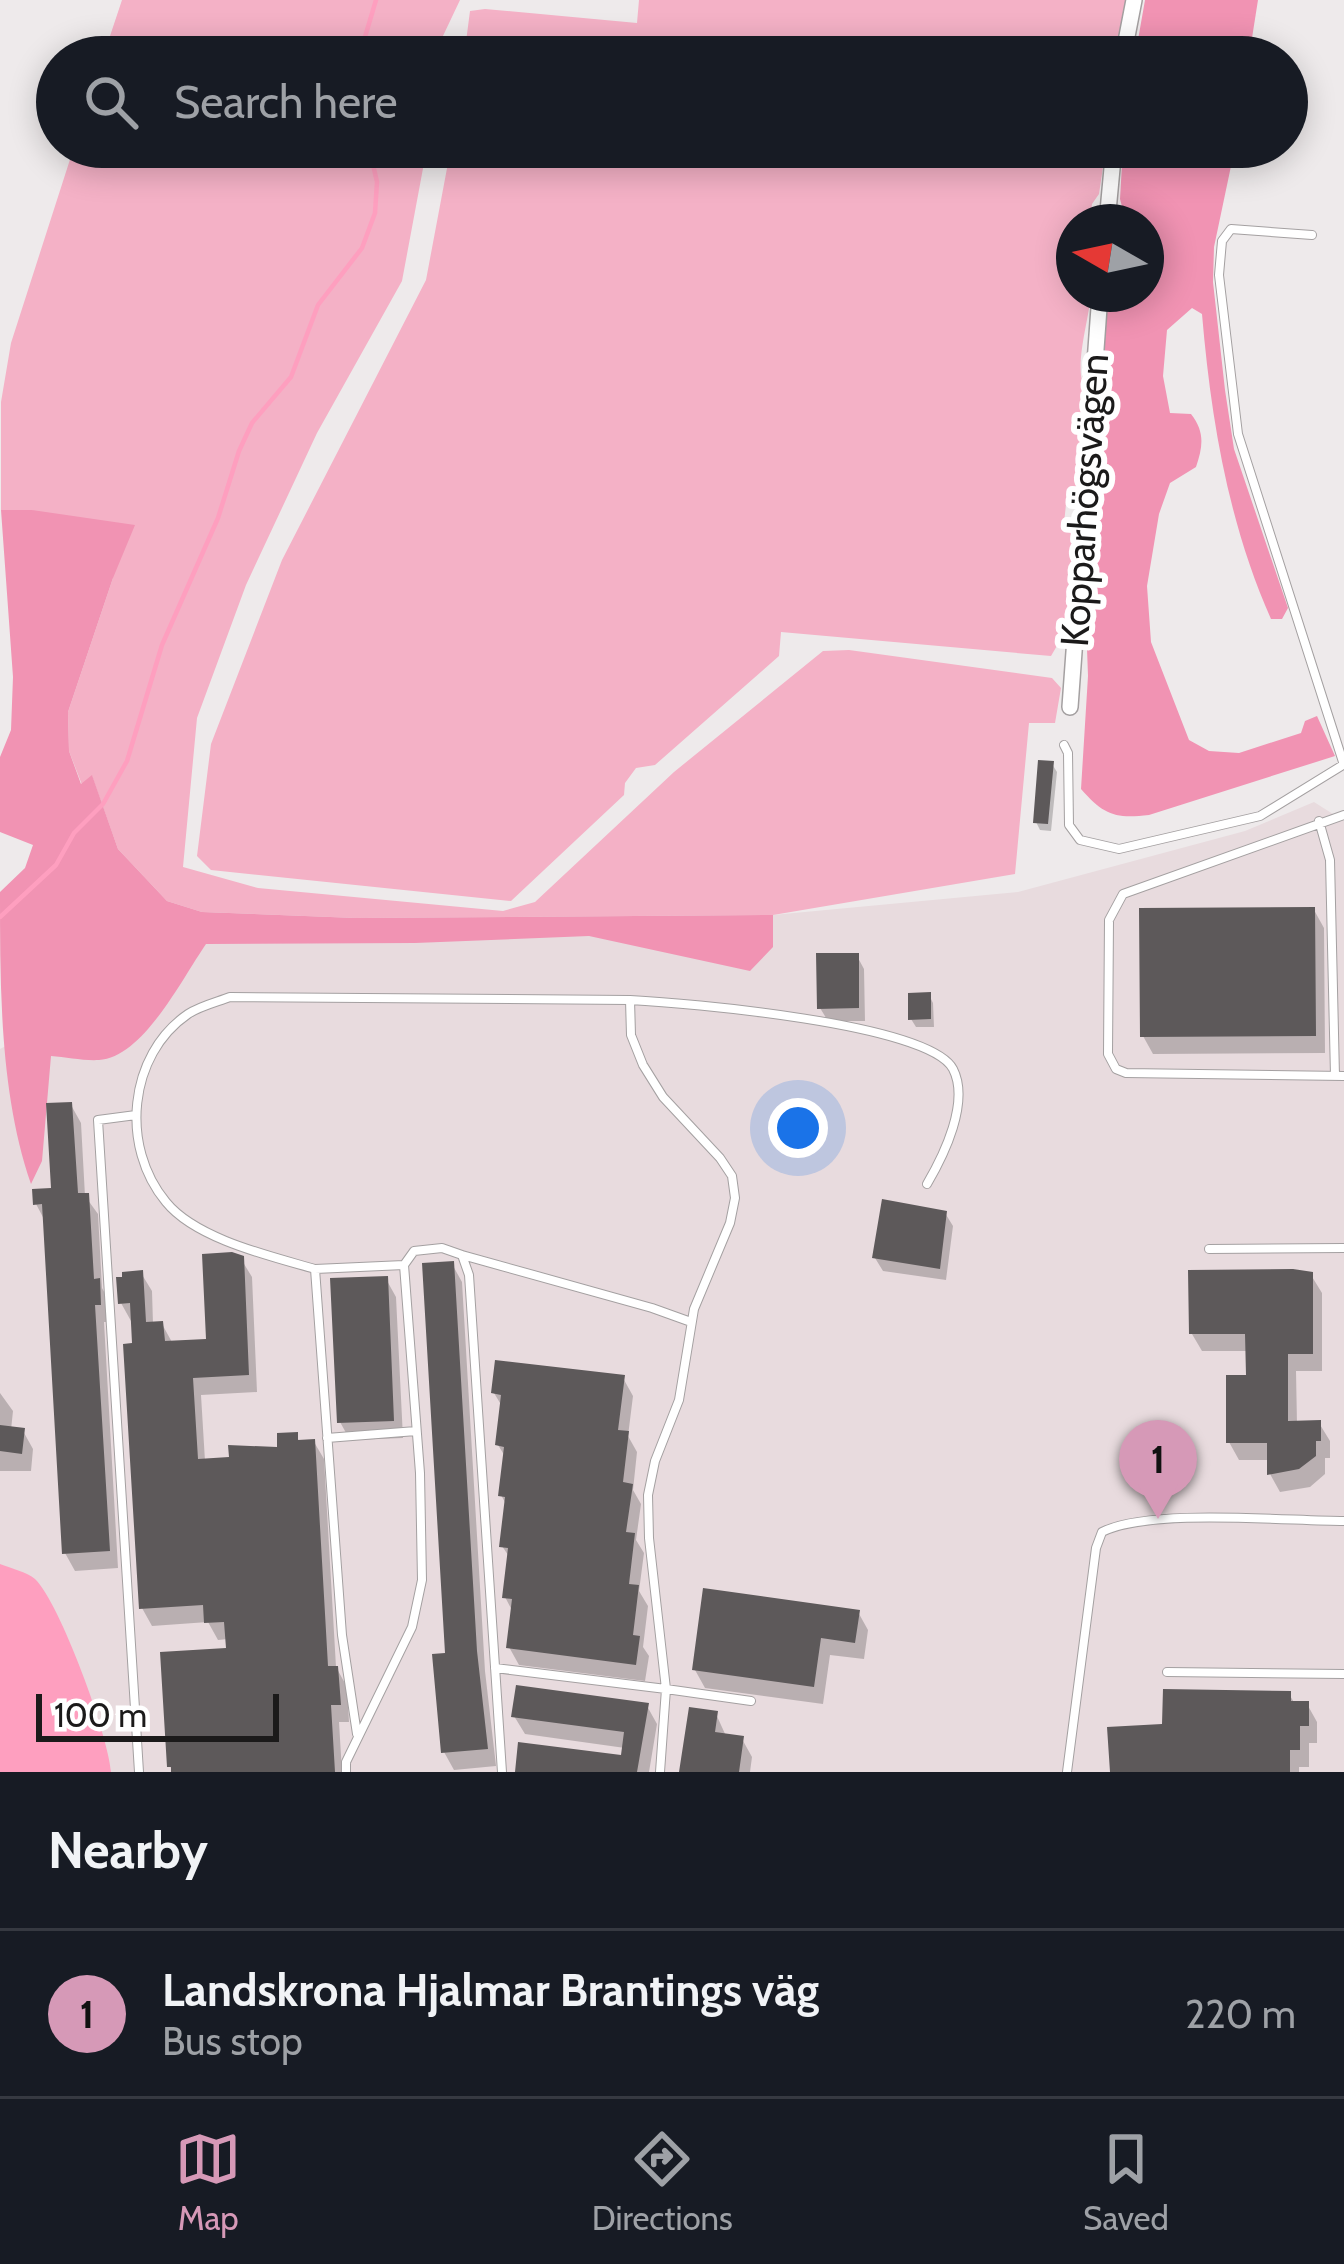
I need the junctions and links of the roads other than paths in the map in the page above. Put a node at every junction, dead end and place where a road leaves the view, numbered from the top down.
1 (1134, 0) edge
2 (1128, 36) edge
3 (1112, 168) edge
4 (1109, 204) edge
5 (1312, 236) dead end
6 (1099, 312) edge
7 (1070, 707) dead end
8 (1064, 745) dead end
9 (1344, 765) edge
10 (1344, 815) edge
11 (1319, 821) junction
12 (630, 1000) junction
13 (1340, 1076) edge
14 (136, 1115) junction
15 (927, 1184) dead end
16 (1344, 1248) edge
17 (1209, 1249) dead end
18 (462, 1255) junction
19 (404, 1264) junction
20 (315, 1269) junction
21 (691, 1322) junction
22 (416, 1431) junction
23 (328, 1438) junction
24 (1344, 1521) edge
25 (495, 1668) junction
26 (1167, 1672) dead end
27 (1344, 1674) edge
28 (666, 1690) junction
29 (751, 1701) dead end
30 (358, 1737) junction
31 (139, 1772) edge
32 (346, 1772) edge
33 (502, 1772) edge
34 (660, 1772) edge
35 (1067, 1772) edge

1 - 2 street
3 - 4 street
5 - 9 lane
6 - 7 street, Kopparhögsvägen
8 - 9 lane
10 - 11 lane
11 - 13 lane
11 - 13 lane
12 - 14 lane
12 - 15 lane
12 - 21 lane
14 - 20 lane
14 - 31 lane
16 - 17 lane
18 - 19 lane
18 - 21 lane
18 - 25 lane
19 - 20 lane
19 - 22 lane
20 - 23 lane
21 - 28 lane
22 - 23 lane
22 - 30 lane
23 - 30 lane
24 - 35 lane
25 - 28 lane
25 - 33 lane
26 - 27 lane
28 - 29 lane
28 - 34 lane
30 - 32 lane

